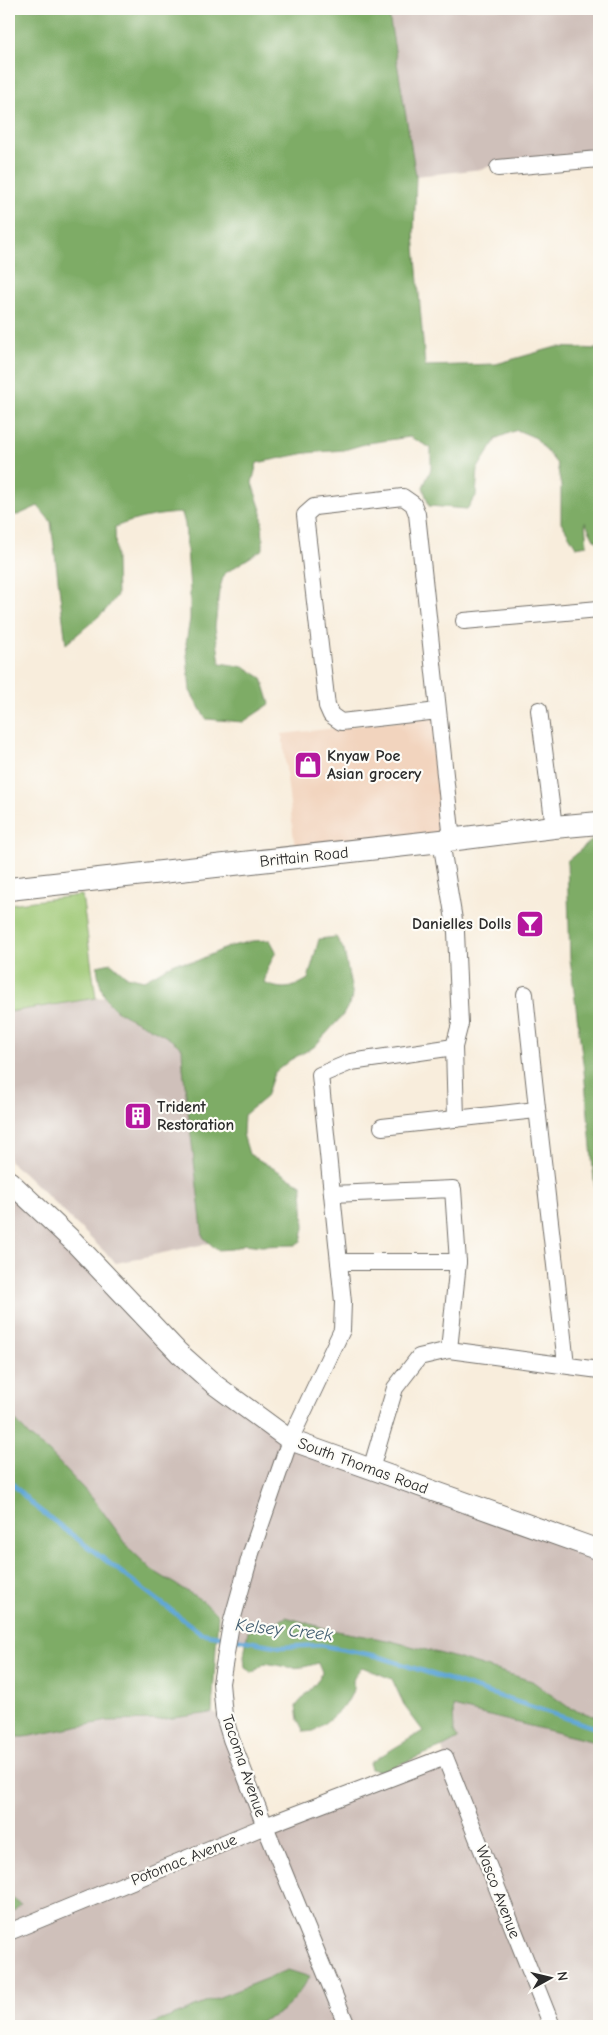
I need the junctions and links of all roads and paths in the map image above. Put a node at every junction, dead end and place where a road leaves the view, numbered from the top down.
1 (599, 159) edge
2 (498, 168) dead end
3 (599, 609) edge
4 (464, 621) dead end
5 (438, 710) junction
6 (539, 710) dead end
7 (599, 824) edge
8 (554, 827) junction
9 (446, 841) junction
10 (9, 890) edge
11 (525, 994) dead end
12 (454, 1047) junction
13 (536, 1110) junction
14 (456, 1119) junction
15 (382, 1127) dead end
16 (9, 1181) edge
17 (332, 1194) junction
18 (339, 1262) junction
19 (458, 1262) junction
20 (449, 1350) junction
21 (566, 1365) junction
22 (599, 1370) edge
23 (290, 1440) junction
24 (371, 1469) junction
25 (599, 1550) edge
26 (445, 1757) joint
27 (265, 1826) junction
28 (9, 1932) edge
29 (347, 2026) edge
30 (552, 2026) edge

1 - 2 street
3 - 4 street
5 - 5 street
5 - 9 street
6 - 8 street
7 - 8 main road, Brittain Road
8 - 9 main road, Brittain Road
9 - 10 main road, Brittain Road
9 - 12 street
11 - 13 street
12 - 14 street
12 - 17 street, Tacoma Avenue
13 - 14 street
13 - 21 street
14 - 15 street
16 - 23 street, South Thomas Road
17 - 18 street, Tacoma Avenue
17 - 19 street
18 - 19 street
18 - 23 street, Tacoma Avenue
19 - 20 street
20 - 21 street
20 - 24 street
21 - 22 street
23 - 24 street, South Thomas Road
23 - 27 street, Tacoma Avenue
24 - 25 street, South Thomas Road
26 - 27 street, Potomac Avenue
26 - 30 street, Wasco Avenue
27 - 28 street, Potomac Avenue
27 - 29 street, Tacoma Avenue

